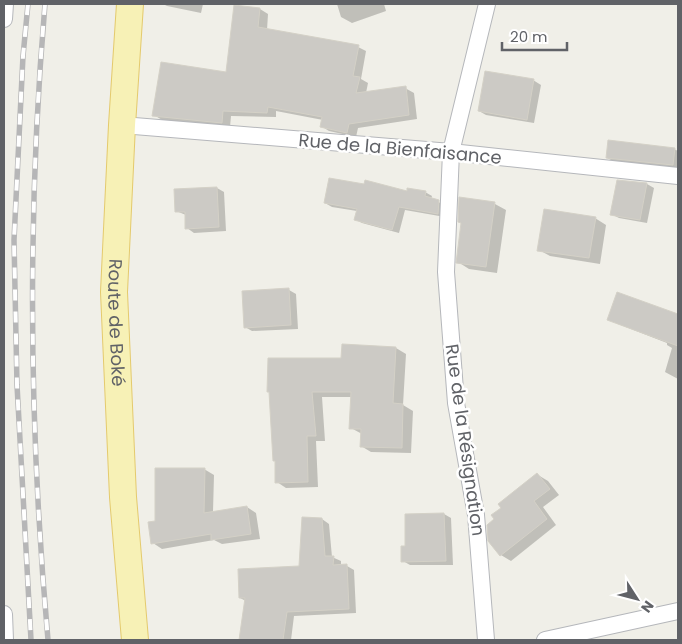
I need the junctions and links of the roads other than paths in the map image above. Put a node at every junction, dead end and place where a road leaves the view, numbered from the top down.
1 (5, 4) edge
2 (130, 4) edge
3 (488, 4) edge
4 (4, 19) edge
5 (122, 125) junction
6 (452, 152) junction
7 (678, 176) edge
8 (678, 611) edge
9 (4, 614) edge
10 (5, 640) edge
11 (135, 640) edge
12 (486, 640) edge
13 (545, 640) edge

1 - 4 street
2 - 5 main road, Route de Boké
3 - 6 street, Rue de la Résignation
5 - 6 street, Rue de la Bienfaisance
5 - 11 main road, Route de Boké
6 - 7 street, Rue de la Bienfaisance
6 - 12 street, Rue de la Résignation
8 - 13 street
9 - 10 street

